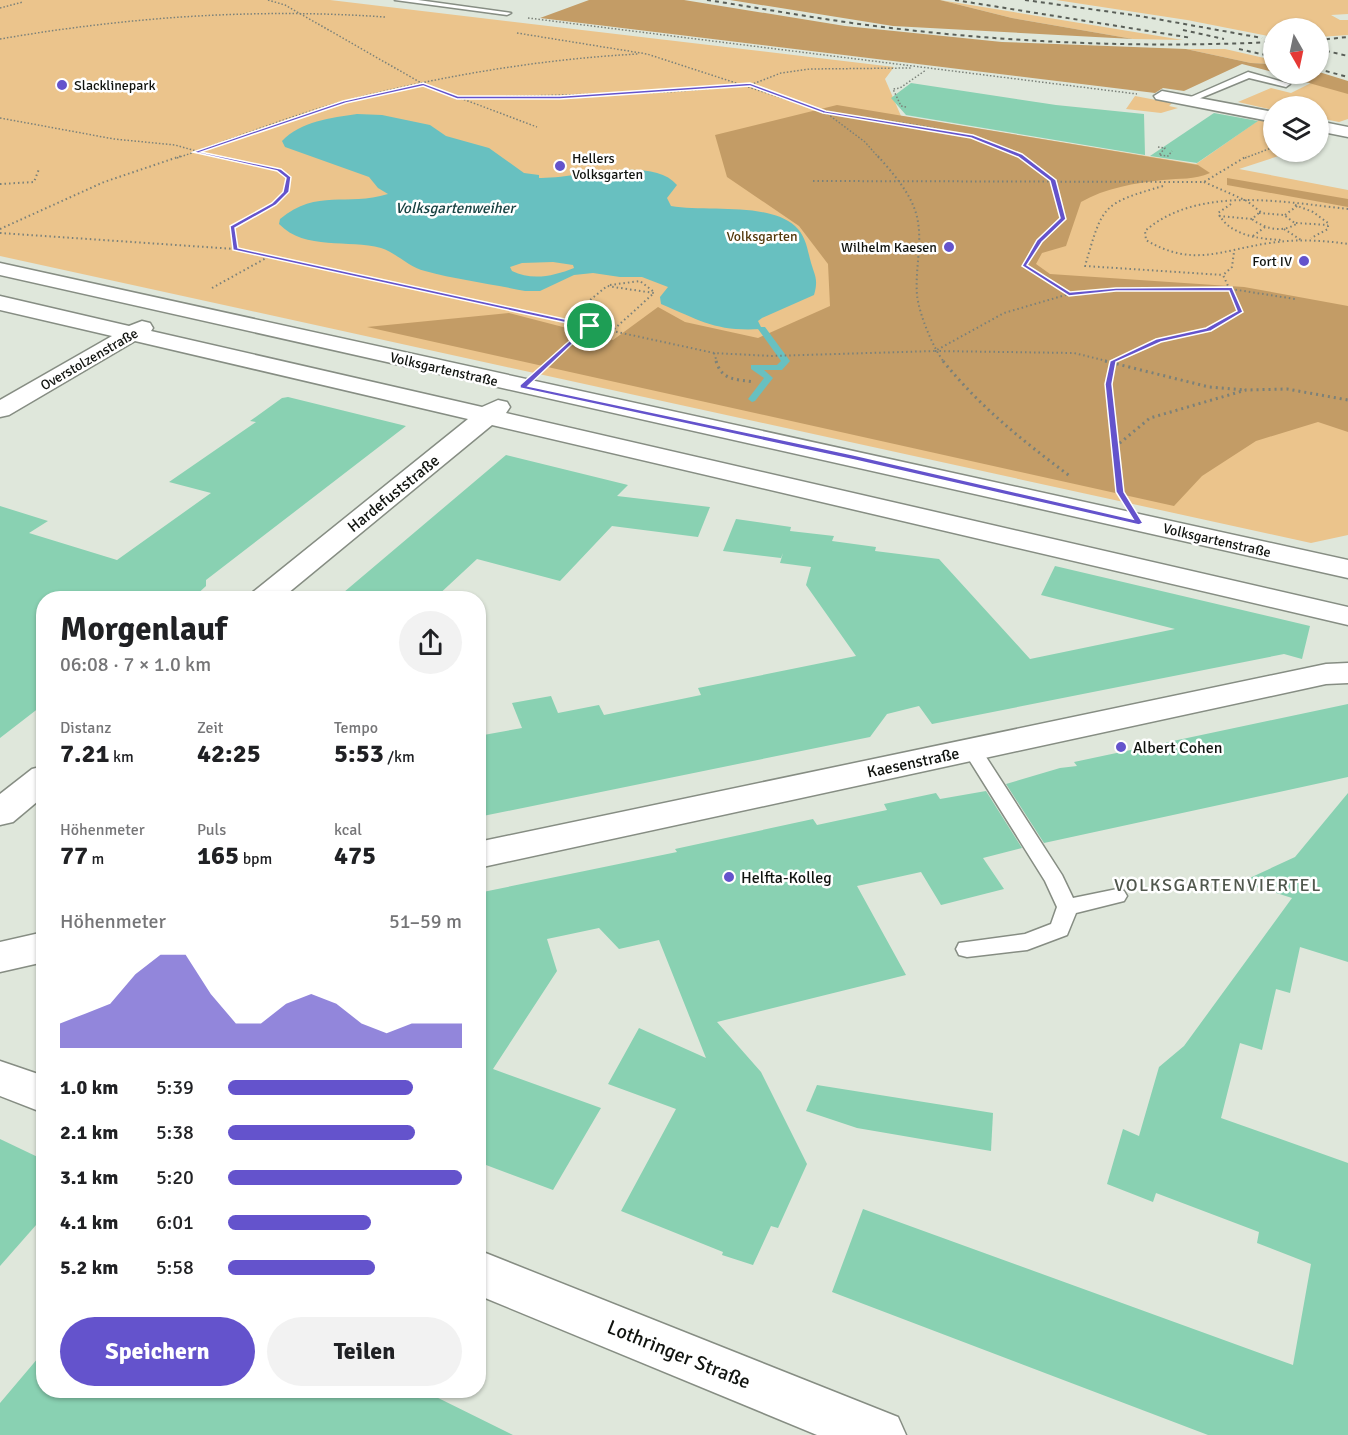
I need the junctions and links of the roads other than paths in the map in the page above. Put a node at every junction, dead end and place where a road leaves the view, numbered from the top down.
1 (399, 0) edge
2 (507, 13) dead end
3 (1263, 79) edge
4 (1162, 96) road end
5 (1188, 100) junction
6 (1263, 115) edge
7 (1329, 128) edge
8 (1348, 132) edge
9 (0, 269) edge
10 (0, 303) edge
11 (178, 309) junction
12 (134, 333) junction
13 (523, 387) junction
14 (0, 410) edge
15 (487, 417) junction
16 (854, 457) junction
17 (828, 495) junction
18 (1347, 570) edge
19 (273, 591) edge
20 (1344, 615) edge
21 (1341, 669) edge
22 (972, 750) junction
23 (36, 784) edge
24 (0, 813) edge
25 (486, 853) edge
26 (1117, 896) dead end
27 (1067, 907) junction
28 (36, 949) edge
29 (967, 949) dead end
30 (0, 957) edge
31 (0, 1078) edge
32 (36, 1092) edge
33 (486, 1275) edge
34 (880, 1435) edge

1 - 2 lane
3 - 5 lane
4 - 5 street
5 - 6 street
7 - 8 street
9 - 11 street, Volksgartenstraße
10 - 12 street
11 - 12 street, Overstolzenstraße
11 - 13 street, Volksgartenstraße
12 - 14 street, Overstolzenstraße
12 - 15 street
13 - 15 street, Hardefuststraße
13 - 16 street, Volksgartenstraße
15 - 17 street
15 - 19 street, Hardefuststraße
16 - 17 street
16 - 18 street, Volksgartenstraße
17 - 20 street
21 - 22 street, Kaesenstraße
22 - 25 street, Kaesenstraße
22 - 27 lane
23 - 24 street
26 - 27 lane
27 - 29 lane
28 - 30 street
31 - 32 street
33 - 34 street, Lothringer Straße

